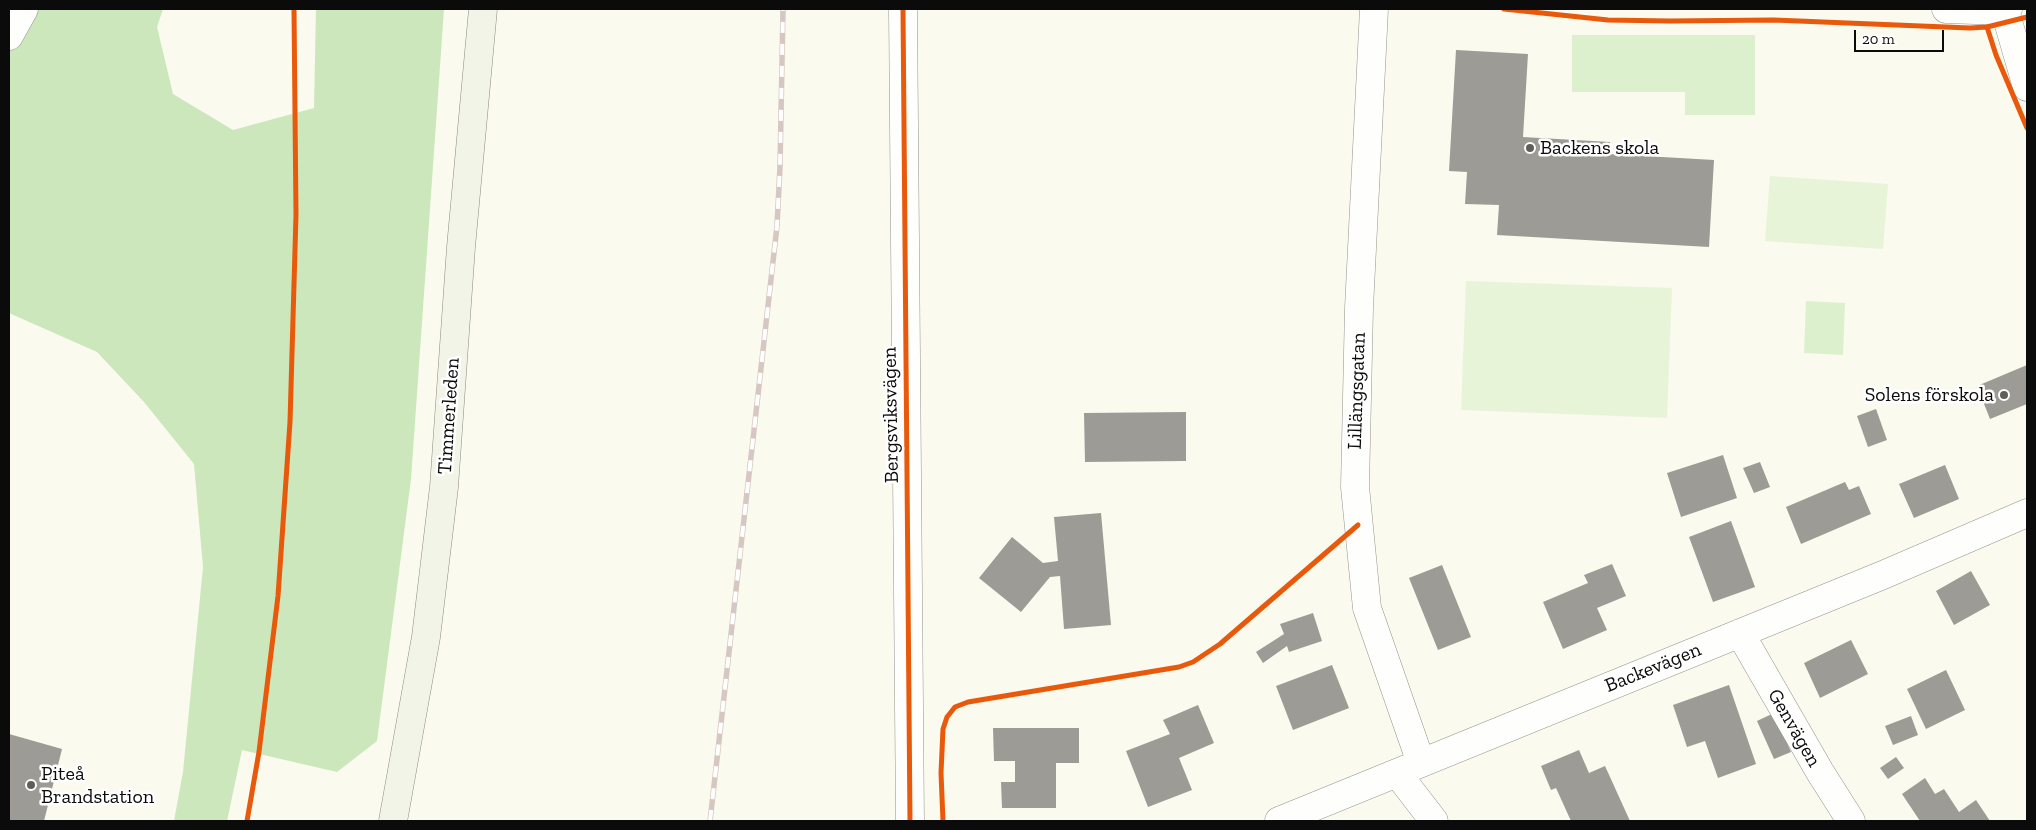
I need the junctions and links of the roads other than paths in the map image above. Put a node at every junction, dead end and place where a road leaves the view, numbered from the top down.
1 (24, 9) edge
2 (482, 9) edge
3 (902, 9) edge
4 (1374, 9) edge
5 (1946, 9) edge
6 (2007, 10) edge
7 (9, 36) edge
8 (2027, 87) edge
9 (2027, 513) edge
10 (1740, 633) junction
11 (1409, 768) junction
12 (393, 821) edge
13 (910, 821) edge
14 (1279, 821) edge
15 (1434, 821) edge
16 (1851, 821) edge

1 - 7 street
2 - 12 main road, Timmerleden
3 - 13 street, Bergsviksvägen
4 - 11 street, Lillängsgatan
5 - 6 street
6 - 8 street
9 - 10 street, Backevägen
10 - 11 street, Backevägen
10 - 16 street, Genvägen
11 - 14 street, Backevägen
11 - 15 street, Lillängsgatan

